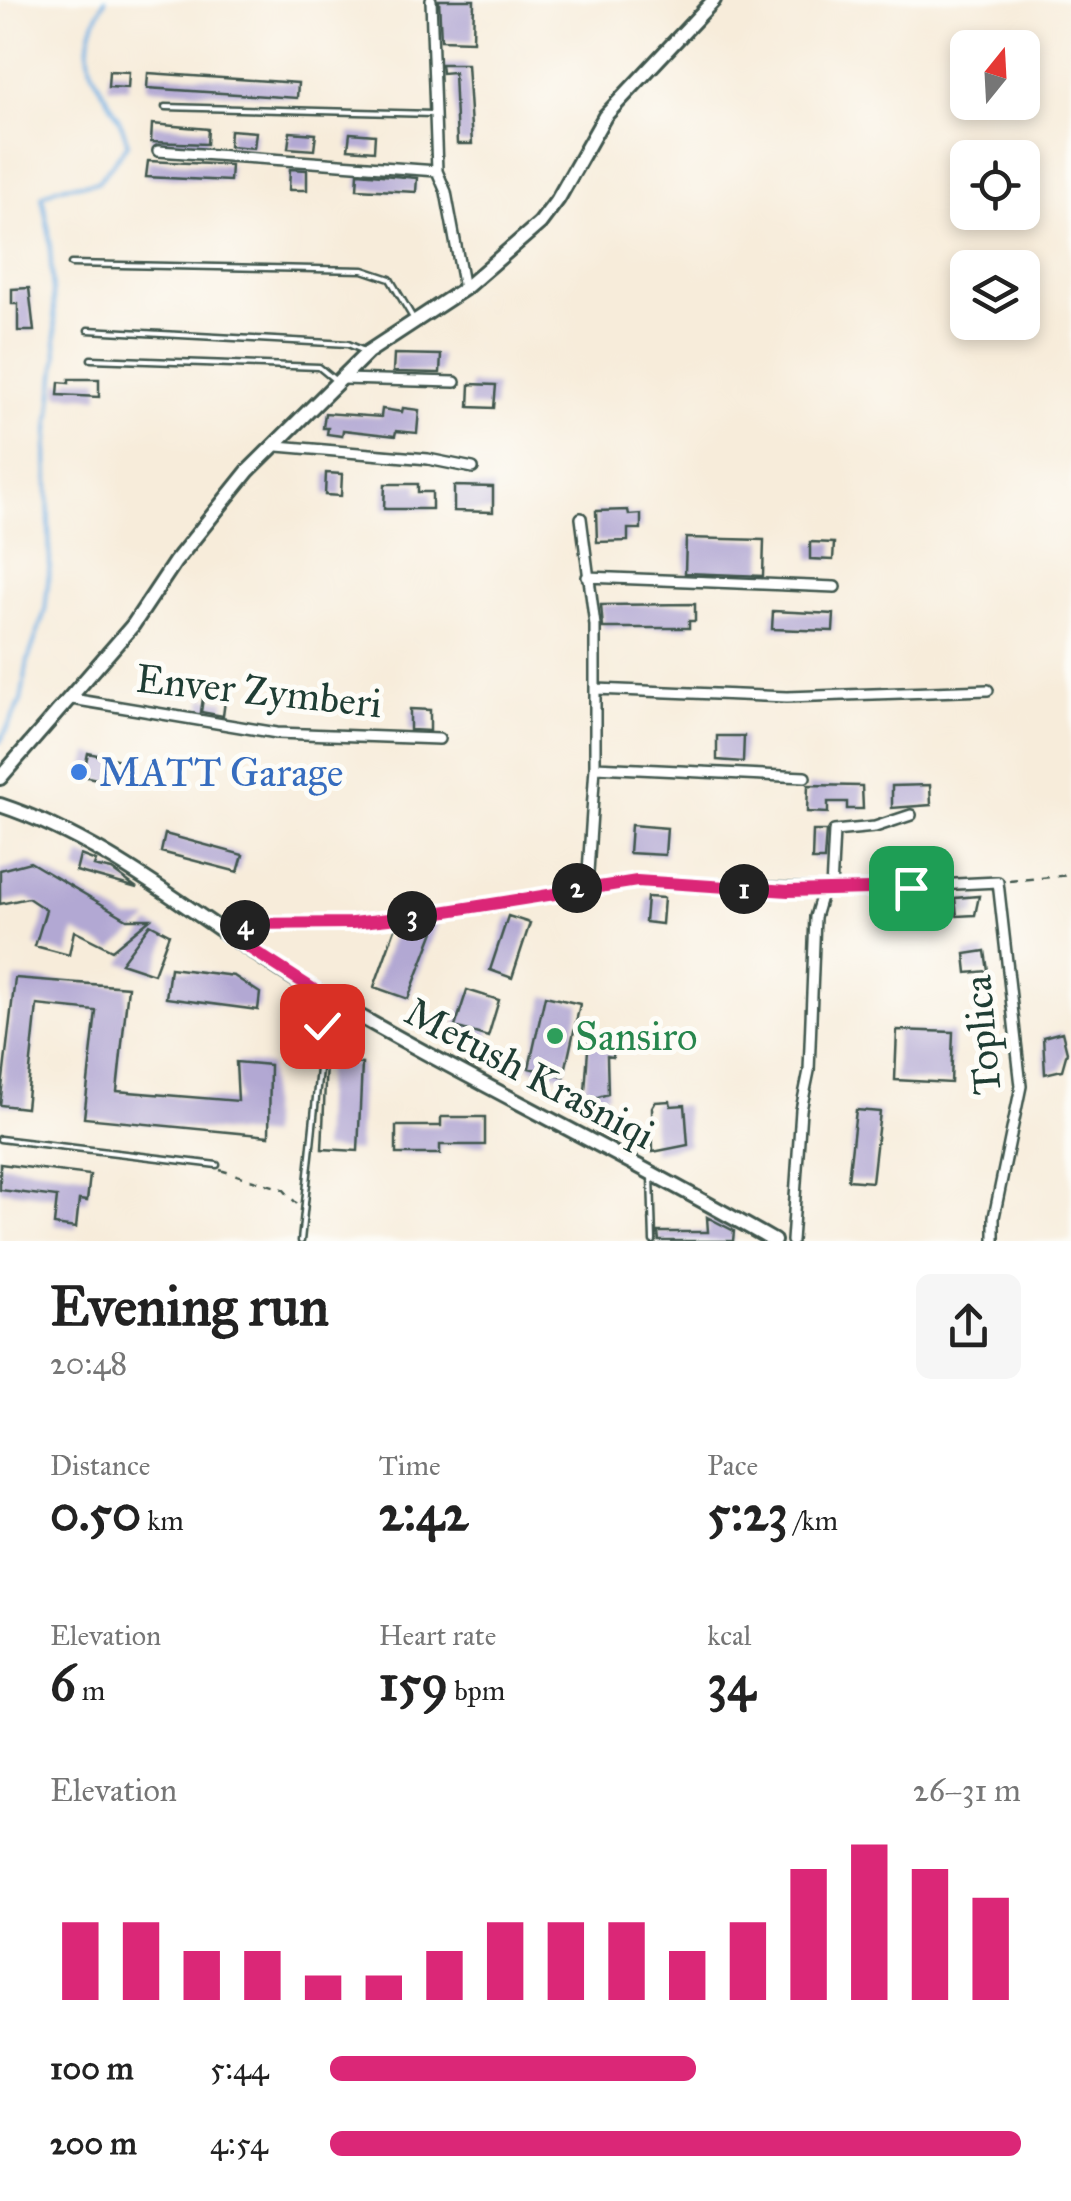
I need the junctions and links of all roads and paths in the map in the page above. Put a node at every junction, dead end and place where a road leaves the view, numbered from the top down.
1 (432, 0) edge
2 (714, 0) edge
3 (165, 107) dead end
4 (432, 114) junction
5 (158, 151) dead end
6 (436, 171) junction
7 (71, 264) dead end
8 (464, 289) junction
9 (414, 320) junction
10 (88, 330) dead end
11 (368, 352) junction
12 (91, 359) dead end
13 (340, 380) junction
14 (455, 382) dead end
15 (278, 446) junction
16 (473, 468) dead end
17 (581, 518) dead end
18 (587, 577) junction
19 (834, 587) dead end
20 (596, 689) junction
21 (988, 690) dead end
22 (72, 699) junction
23 (439, 739) dead end
24 (595, 767) junction
25 (804, 777) dead end
26 (0, 778) edge
27 (0, 805) edge
28 (911, 815) dead end
29 (1071, 875) edge
30 (998, 882) junction
31 (587, 886) junction
32 (827, 890) junction
33 (226, 933) junction
34 (327, 998) junction
35 (0, 1138) edge
36 (217, 1165) joint
37 (651, 1175) junction
38 (303, 1212) junction
39 (301, 1241) edge
40 (653, 1241) edge
41 (774, 1241) edge
42 (792, 1241) edge
43 (994, 1241) edge

1 - 4 street
2 - 8 street, Enver Zymberi
3 - 4 lane
4 - 6 street
5 - 6 street
6 - 8 street
7 - 9 lane
8 - 9 street, Enver Zymberi
9 - 11 street, Enver Zymberi
10 - 11 lane
11 - 13 street, Enver Zymberi
12 - 13 lane
13 - 14 street
13 - 15 street, Enver Zymberi
15 - 16 street
15 - 22 street, Enver Zymberi
17 - 18 street
18 - 19 street
18 - 20 street
20 - 21 street
20 - 24 street
22 - 23 street, Enver Zymberi
22 - 26 street, Enver Zymberi
24 - 25 street
24 - 31 street
27 - 33 street, Metush Krasniqi
28 - 32 street
29 - 30 path
30 - 32 street
30 - 43 street, Toplica
31 - 32 street
31 - 33 street
32 - 42 street
33 - 34 street, Metush Krasniqi
34 - 37 street, Metush Krasniqi
34 - 38 lane
35 - 36 lane
36 - 38 path
37 - 40 lane
37 - 41 street, Metush Krasniqi
38 - 39 lane

